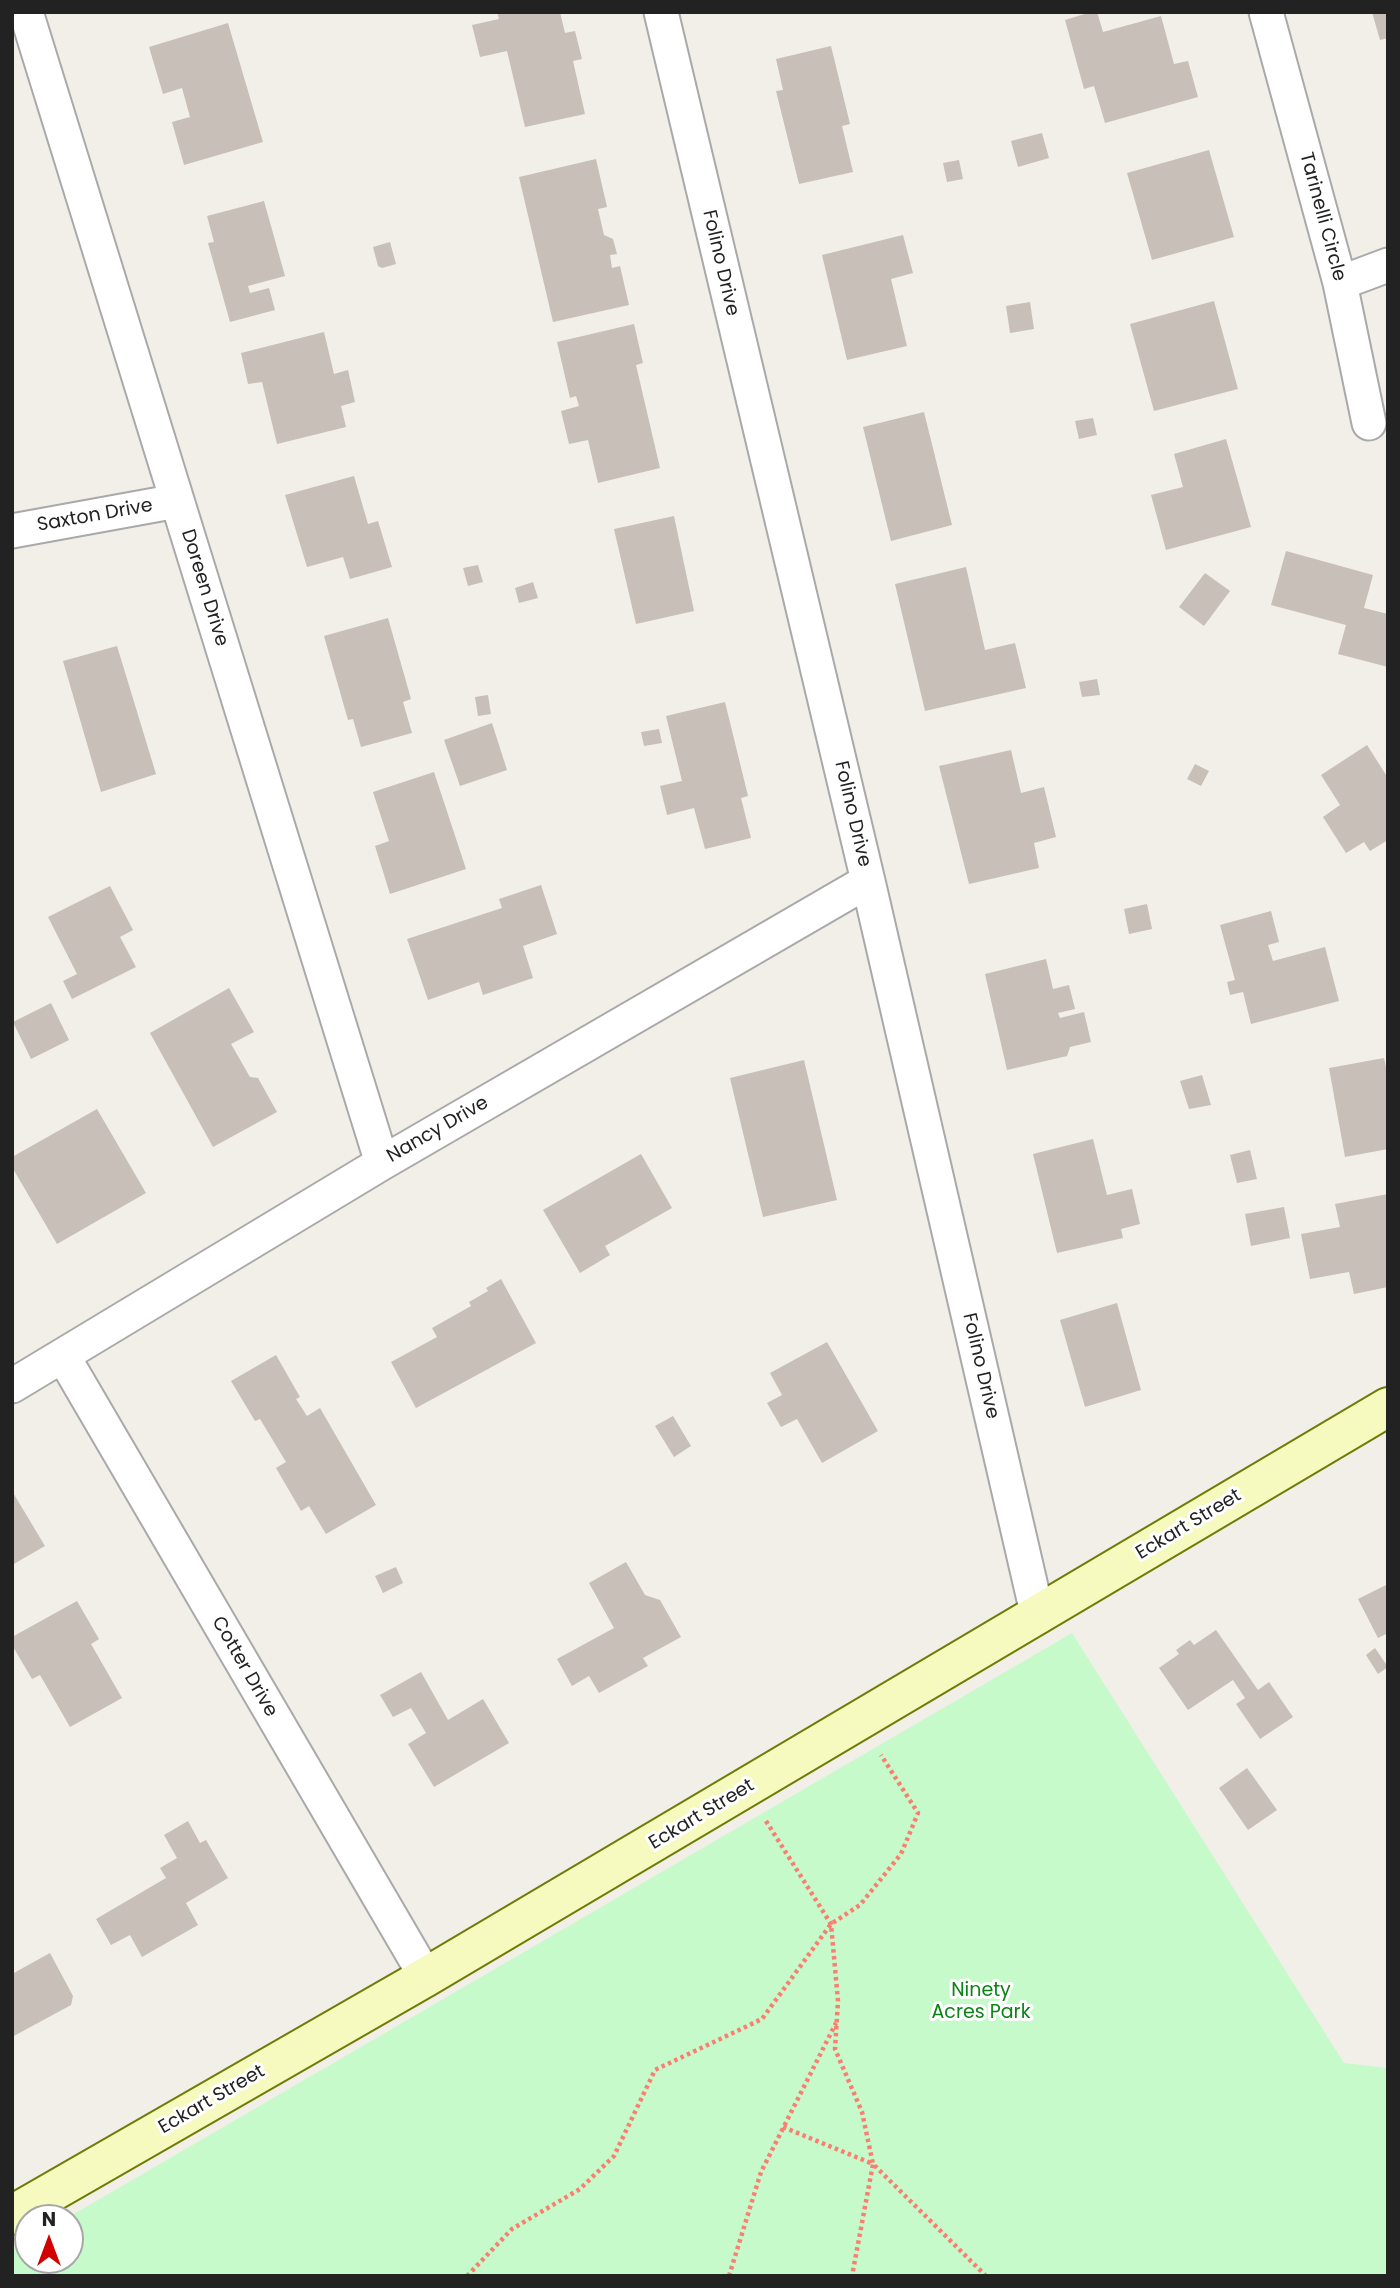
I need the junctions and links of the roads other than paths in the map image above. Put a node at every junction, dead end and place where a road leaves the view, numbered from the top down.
1 (26, 12) edge
2 (661, 12) edge
3 (1266, 12) edge
4 (1388, 265) edge
5 (1340, 283) junction
6 (1368, 423) dead end
7 (177, 501) junction
8 (12, 531) edge
9 (868, 881) junction
10 (382, 1163) junction
11 (63, 1356) junction
12 (12, 1386) edge
13 (1388, 1408) edge
14 (1038, 1617) junction
15 (426, 1977) junction
16 (12, 2216) edge

1 - 7 street, Doreen Drive
2 - 9 street, Folino Drive
3 - 5 street, Tarinelli Circle
4 - 5 street
5 - 6 street, Tarinelli Circle
7 - 8 street, Saxton Drive
7 - 10 street, Doreen Drive
9 - 10 street, Nancy Drive
9 - 14 street, Folino Drive
10 - 11 street, Nancy Drive
11 - 12 street, Nancy Drive
11 - 15 street, Cotter Drive
13 - 14 street, Eckart Street
14 - 15 street, Eckart Street
15 - 16 street, Eckart Street

